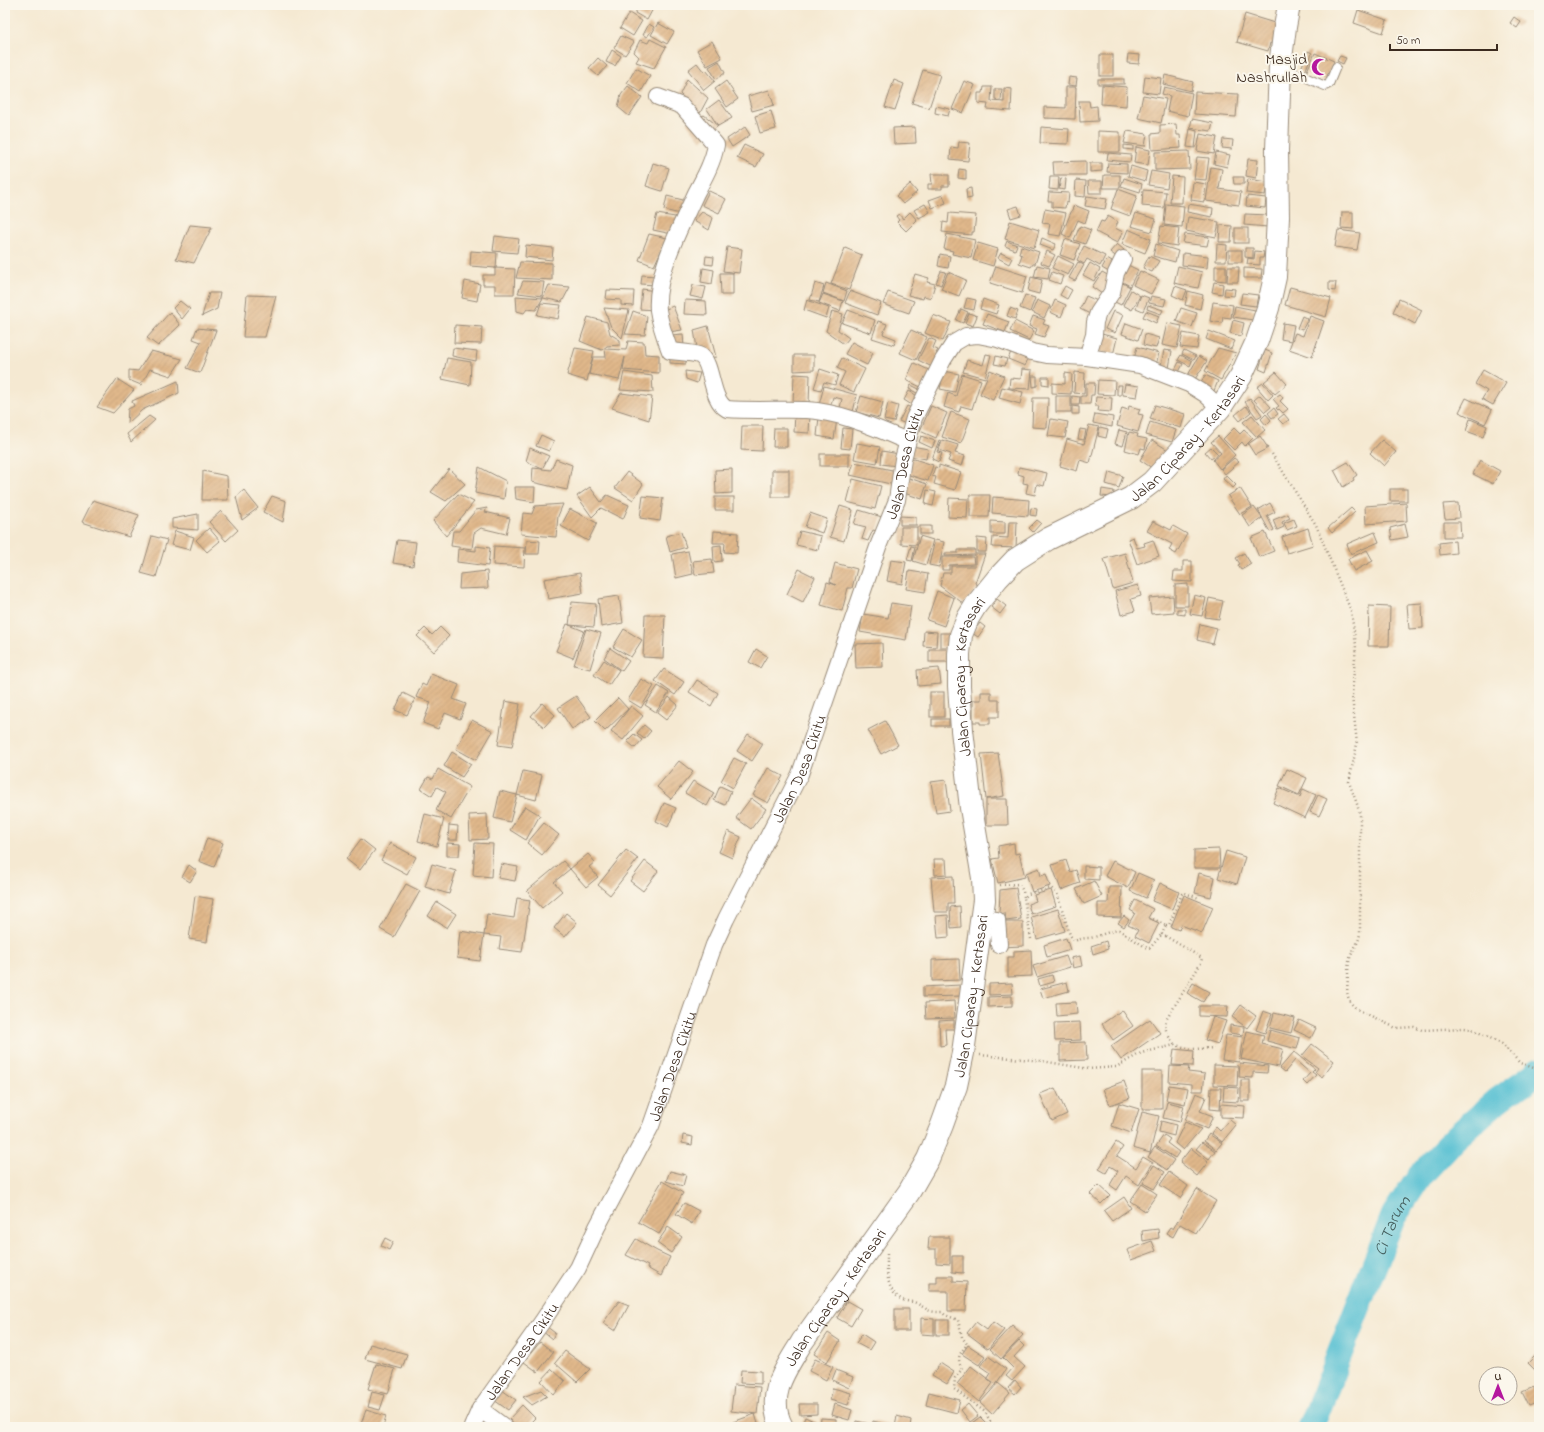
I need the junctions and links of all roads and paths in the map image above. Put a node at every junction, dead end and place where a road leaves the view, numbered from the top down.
1 (1289, 5) edge
2 (1280, 66) junction
3 (1336, 67) dead end
4 (658, 97) dead end
5 (1123, 259) dead end
6 (1087, 357) junction
7 (1220, 408) junction
8 (907, 442) junction
9 (1272, 454) dead end
10 (1004, 885) dead end
11 (1024, 898) junction
12 (1199, 898) dead end
13 (982, 919) junction
14 (1153, 919) dead end
15 (1166, 925) junction
16 (1162, 934) junction
17 (1031, 939) dead end
18 (999, 944) dead end
19 (1175, 1045) junction
20 (1214, 1048) dead end
21 (963, 1053) junction
22 (1539, 1070) edge
23 (887, 1251) dead end
24 (480, 1409) junction
25 (472, 1427) edge
26 (504, 1427) edge
27 (782, 1427) edge
28 (984, 1427) edge

1 - 2 main road, Jalan Ciparay - Kertasari
2 - 3 lane
2 - 7 main road, Jalan Ciparay - Kertasari
4 - 8 street
5 - 6 street
6 - 7 street, Jalan Desa Cikitu
6 - 8 street, Jalan Desa Cikitu
7 - 13 main road, Jalan Ciparay - Kertasari
8 - 24 street, Jalan Desa Cikitu
9 - 22 path
10 - 11 path
11 - 16 path
11 - 17 path
12 - 15 path
13 - 18 street
13 - 21 main road, Jalan Ciparay - Kertasari
14 - 15 path
15 - 16 path
16 - 19 path
19 - 20 path
19 - 21 path
21 - 27 main road, Jalan Ciparay - Kertasari
23 - 28 path
24 - 25 street, Jalan Desa Cikitu
24 - 26 street

